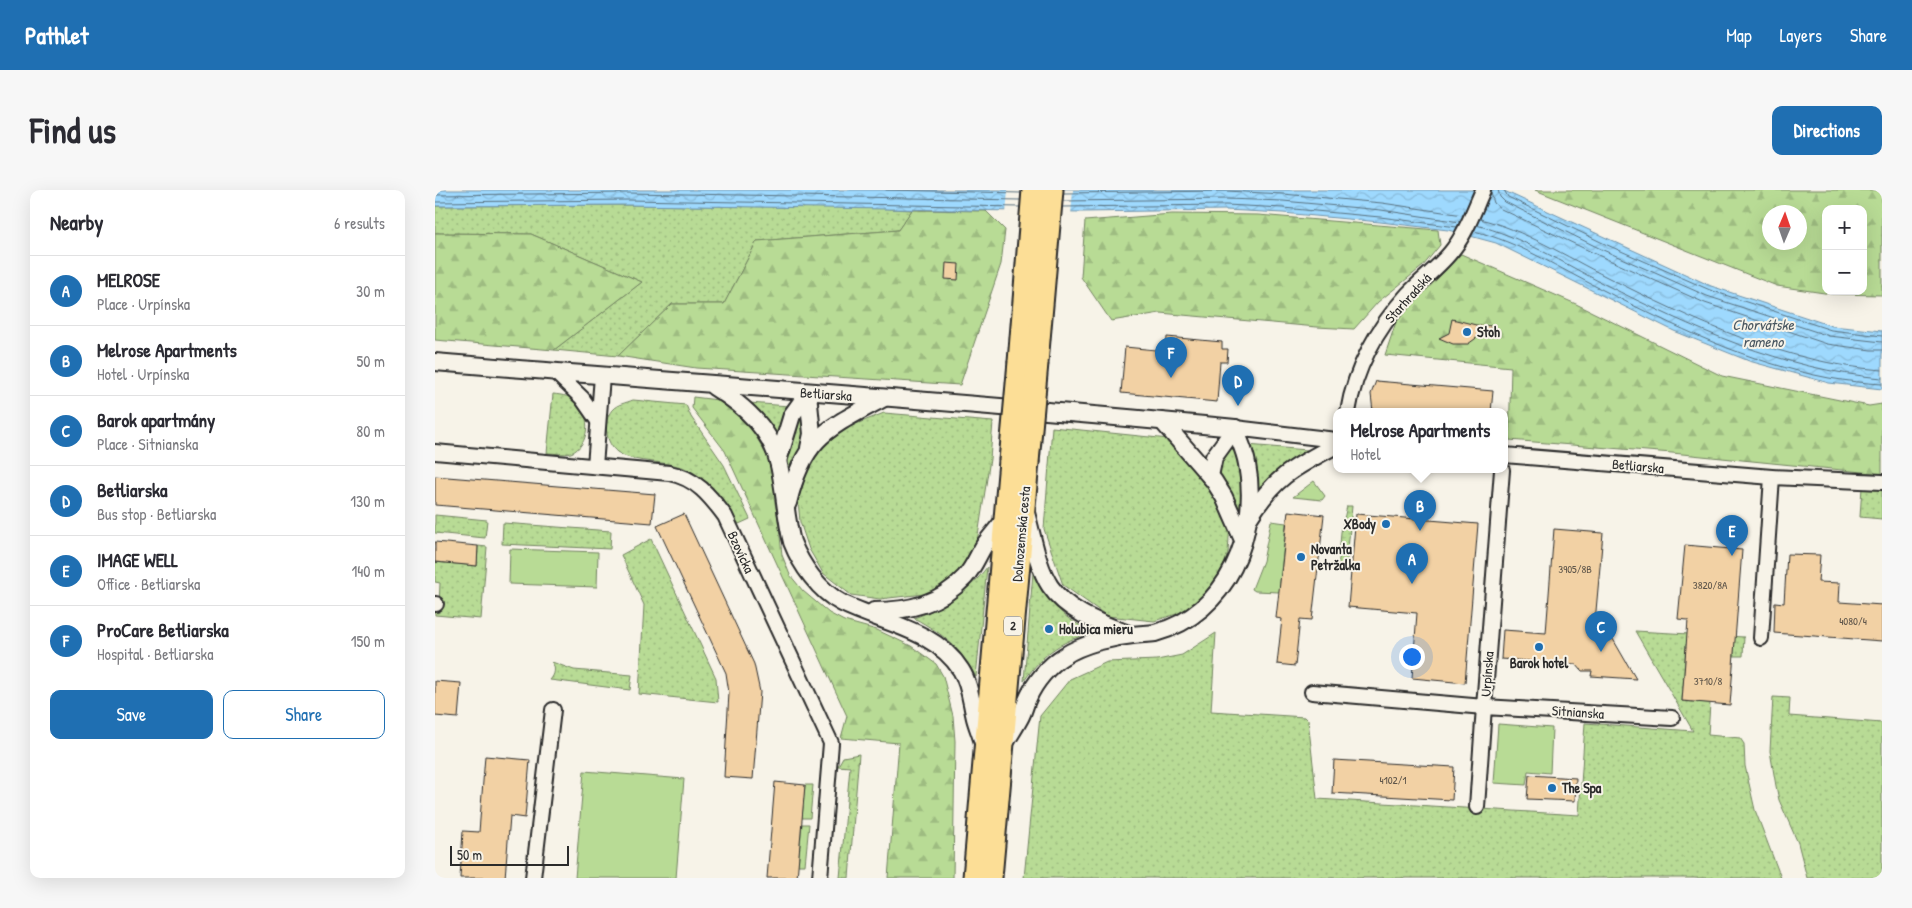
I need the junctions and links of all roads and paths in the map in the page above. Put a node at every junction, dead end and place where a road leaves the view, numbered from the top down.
1 (1033, 190) edge
2 (1052, 190) edge
3 (1483, 190) edge
4 (1039, 230) junction
5 (435, 362) edge
6 (556, 372) junction
7 (602, 376) junction
8 (713, 385) junction
9 (808, 393) junction
10 (884, 398) junction
11 (1349, 408) edge
12 (598, 421) junction
13 (1162, 421) junction
14 (1235, 428) junction
15 (1333, 440) edge
16 (1333, 447) edge
17 (809, 448) junction
18 (435, 452) edge
19 (1508, 455) edge
20 (778, 461) junction
21 (1019, 462) junction
22 (595, 466) junction
23 (1502, 473) edge
24 (1210, 476) junction
25 (1772, 477) junction
26 (1882, 482) edge
27 (1024, 504) junction
28 (787, 508) junction
29 (1004, 520) junction
30 (1248, 520) junction
31 (1243, 540) junction
32 (862, 611) junction
33 (1131, 635) junction
34 (1761, 638) dead end
35 (1312, 692) dead end
36 (1484, 707) junction
37 (553, 710) dead end
38 (1672, 718) dead end
39 (993, 746) junction
40 (1477, 808) dead end
41 (533, 878) edge
42 (820, 878) edge
43 (973, 878) edge
44 (991, 878) edge

1 - 4 main road, Dolnozemská cesta / 2
2 - 4 main road, Dolnozemská cesta / 2
3 - 11 street, Starhradská
4 - 21 main road, Dolnozemská cesta / 2, bridge
5 - 6 street, Betliarska
6 - 7 street, Betliarska
6 - 12 street
7 - 8 street, Betliarska
7 - 12 street
8 - 9 street, Betliarska
8 - 20 street
9 - 10 street, Betliarska
9 - 17 street
9 - 20 street
10 - 13 street, Betliarska
10 - 17 street
12 - 22 street
13 - 14 street, Betliarska
13 - 24 street
14 - 15 street, Betliarska
14 - 24 street
14 - 30 street
16 - 30 street
17 - 28 street
18 - 22 street, Bzovícka
19 - 25 street, Betliarska
20 - 28 street
21 - 27 main road, Dolnozemská cesta / 2
21 - 29 main road, Dolnozemská cesta / 2
22 - 42 street, Bzovícka
23 - 36 street, Urpínska
24 - 31 street
25 - 26 street, Betliarska
25 - 34 street
27 - 33 street
27 - 39 main road, Dolnozemská cesta / 2
28 - 32 street
29 - 32 street
29 - 39 main road, Dolnozemská cesta / 2
30 - 31 street
31 - 33 street
32 - 39 street
33 - 39 street
35 - 36 street, Urpínska
36 - 38 street, Sitnianska
36 - 40 street
37 - 41 street
39 - 43 main road, Dolnozemská cesta / 2
39 - 44 main road, Dolnozemská cesta / 2

